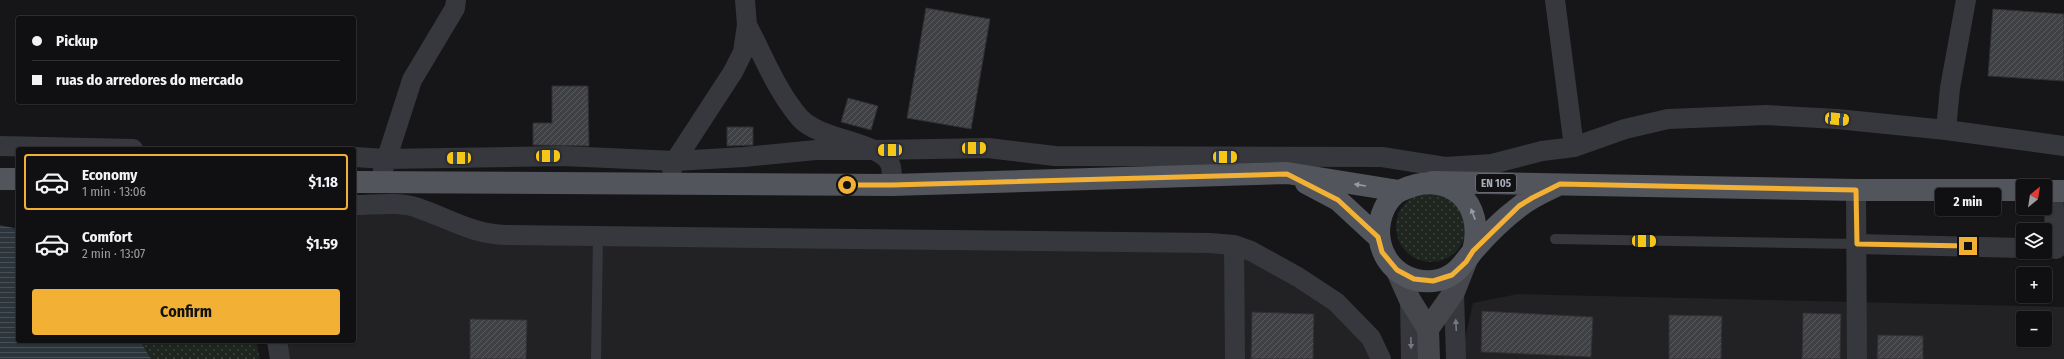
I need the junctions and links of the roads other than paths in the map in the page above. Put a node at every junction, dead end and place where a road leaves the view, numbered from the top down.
1 (456, 0) edge
2 (745, 0) edge
3 (1555, 0) edge
4 (1966, 0) edge
5 (747, 25) junction
6 (1946, 130) junction
7 (0, 146) edge
8 (2064, 146) edge
9 (44, 147) edge
10 (1574, 147) junction
11 (876, 150) junction
12 (356, 157) edge
13 (386, 159) junction
14 (674, 161) junction
15 (1287, 174) junction
16 (0, 179) edge
17 (16, 180) edge
18 (356, 182) edge
19 (380, 182) junction
20 (1432, 182) junction
21 (667, 184) junction
22 (1560, 184) junction
23 (892, 185) junction
24 (1856, 190) junction
25 (2016, 190) edge
26 (1399, 191) junction
27 (2054, 191) edge
28 (356, 205) edge
29 (598, 237) junction
30 (1378, 237) junction
31 (1555, 239) dead end
32 (1857, 244) junction
33 (1234, 245) junction
34 (2016, 248) edge
35 (2055, 249) edge
36 (1470, 257) junction
37 (1397, 270) junction
38 (1454, 292) junction
39 (1410, 300) junction
40 (1428, 329) junction
41 (278, 343) edge
42 (280, 359) edge
43 (596, 359) edge
44 (1235, 359) edge
45 (1381, 359) edge
46 (1411, 359) edge
47 (1429, 359) edge
48 (1456, 359) edge
49 (1857, 359) edge

1 - 13 street
2 - 5 street
3 - 10 street
4 - 6 street
5 - 11 street
5 - 14 street
6 - 8 street
6 - 10 street
7 - 9 street
10 - 11 street
11 - 14 street
11 - 23 street
12 - 13 street
13 - 14 street
13 - 19 street
14 - 21 street
15 - 23 main road
26 -> 15 main road
15 - 30 main road
16 - 17 main road
18 - 19 main road
19 - 21 main road
20 - 22 main road, EN 105
20 - 26 main road
36 -> 20 main road
21 - 23 main road
22 - 24 main road, EN 105
22 - 36 main road
24 - 25 main road, EN 105
24 - 32 street
26 - 30 main road
27 - 35 street
28 - 29 street
29 - 33 street
29 - 43 lane
30 - 37 main road
31 - 32 lane
32 - 34 street
32 - 49 street
33 - 44 street
33 - 45 street
36 - 37 main road
36 - 38 main road
37 - 39 main road
38 - 40 main road
48 -> 38 street
39 - 40 main road
39 -> 46 street
40 - 47 main road
41 - 42 street

